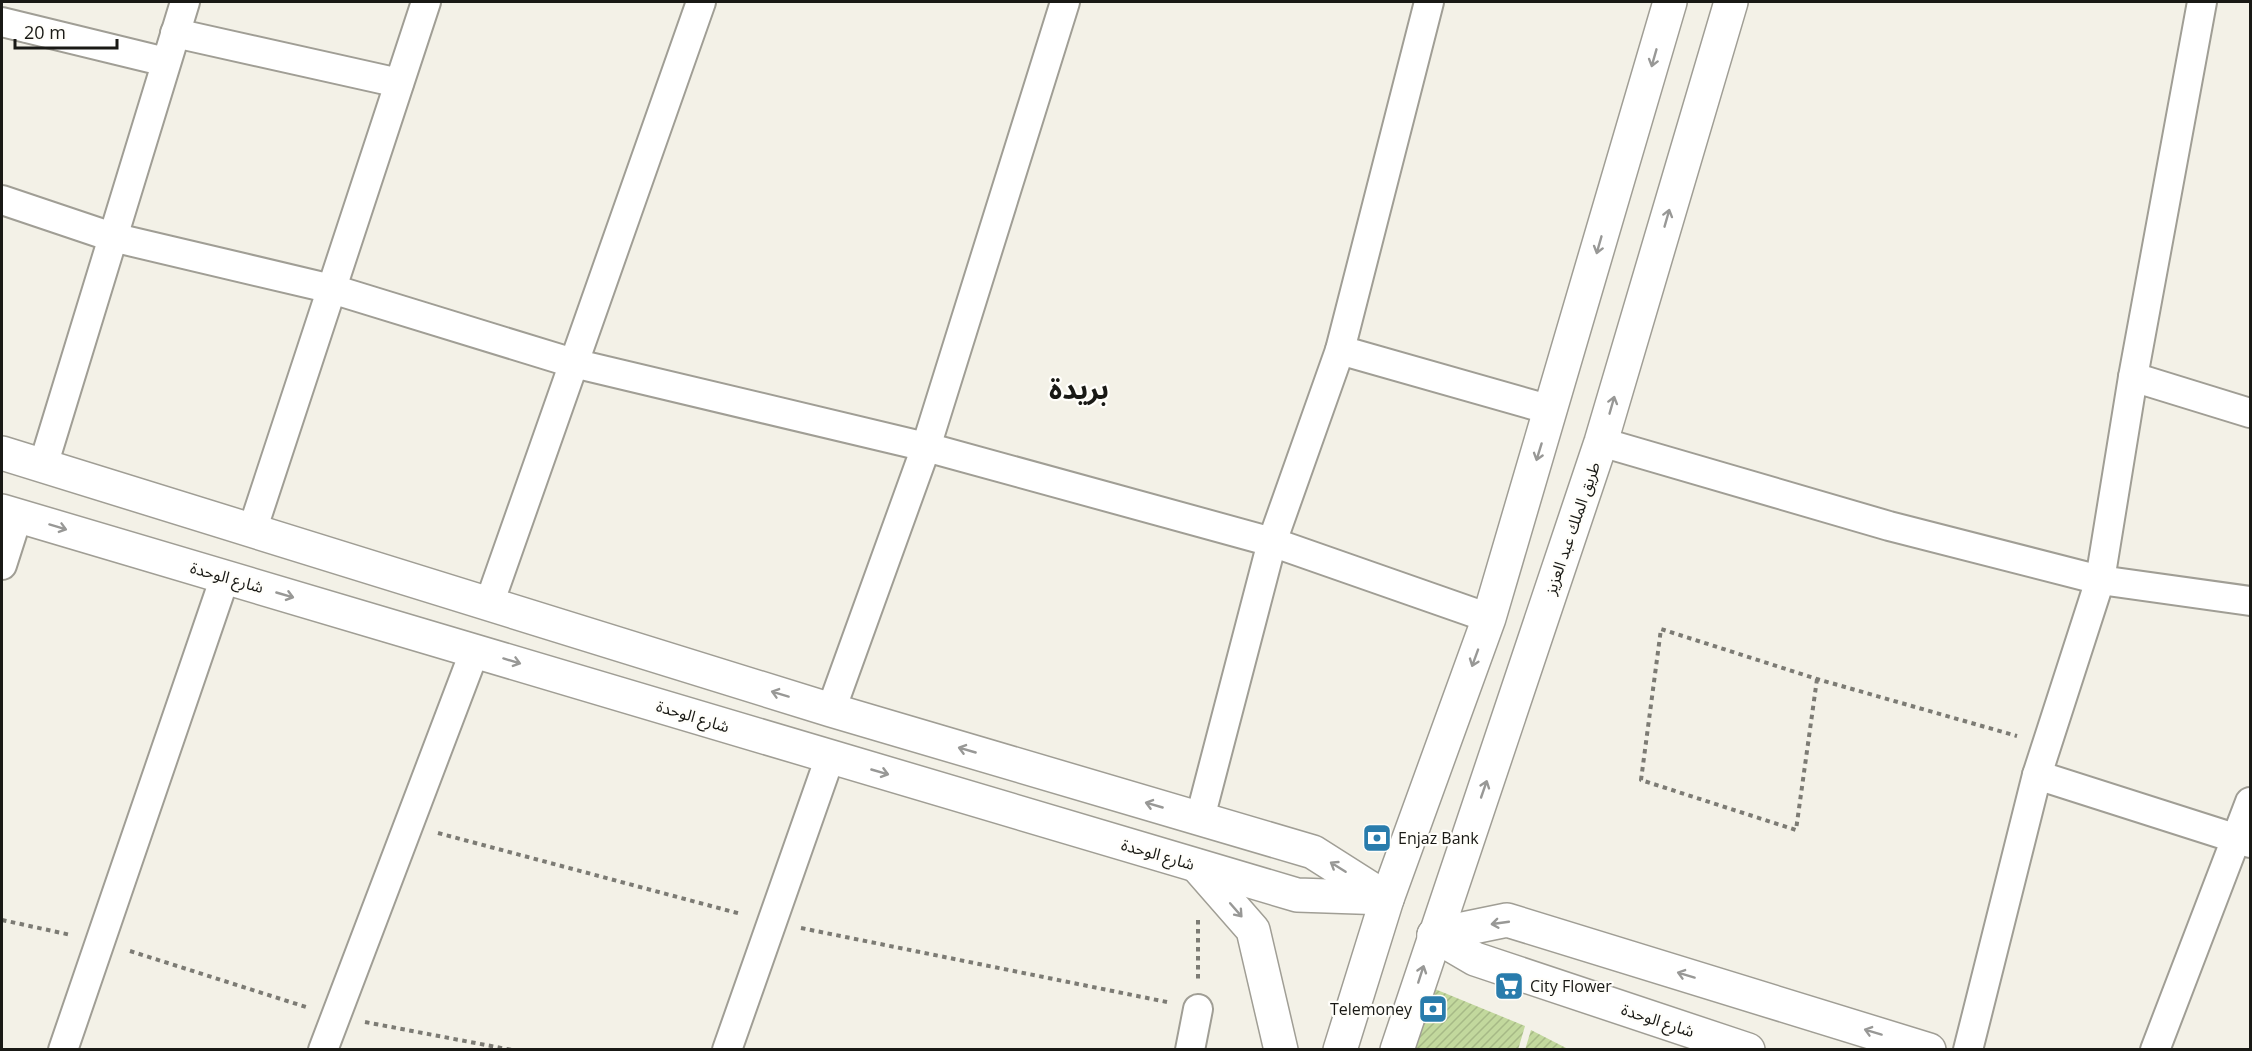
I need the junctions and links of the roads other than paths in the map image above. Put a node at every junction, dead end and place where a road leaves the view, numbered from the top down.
1 (184, 2) edge
2 (426, 2) edge
3 (701, 2) edge
4 (1065, 2) edge
5 (1429, 2) edge
6 (1670, 2) edge
7 (1731, 2) edge
8 (2202, 2) edge
9 (2, 22) edge
10 (175, 33) junction
11 (166, 62) junction
12 (399, 83) junction
13 (2, 200) edge
14 (112, 237) junction
15 (332, 290) junction
16 (1340, 350) junction
17 (573, 363) junction
18 (2133, 377) junction
19 (1551, 410) junction
20 (2250, 413) edge
21 (1601, 442) junction
22 (926, 447) junction
23 (2, 453) edge
24 (43, 466) junction
25 (10, 513) edge
26 (252, 531) junction
27 (1272, 542) junction
28 (2, 565) edge
29 (225, 577) junction
30 (2100, 580) junction
31 (2250, 601) edge
32 (489, 604) junction
33 (1489, 618) junction
34 (475, 650) junction
35 (831, 710) junction
36 (830, 757) junction
37 (2037, 775) junction
38 (2250, 802) edge
39 (1200, 818) junction
40 (2244, 841) edge
41 (1197, 866) junction
42 (1387, 898) junction
43 (1434, 935) junction
44 (1198, 1009) road end
45 (1739, 1048) edge
46 (63, 1050) edge
47 (323, 1050) edge
48 (727, 1050) edge
49 (1190, 1050) edge
50 (1281, 1050) edge
51 (1340, 1050) edge
52 (1397, 1050) edge
53 (1929, 1050) edge
54 (1968, 1050) edge
55 (2155, 1050) edge

1 - 10 street
2 - 12 street
3 - 17 street
4 - 22 street
5 - 16 street
6 -> 19 main road
21 -> 7 main road, طريق الملك عبد العزيز
8 - 18 street
9 - 11 street
10 - 11 street
10 - 12 street
11 - 14 street
12 - 15 street
13 - 14 street
14 - 15 street
14 - 24 street
15 - 17 street
15 - 26 street
16 - 19 street
16 - 27 street
17 - 22 street
17 - 32 street
18 - 20 street
18 - 30 street
19 -> 33 main road
21 - 30 street
43 -> 21 main road, طريق الملك عبد العزيز
22 - 27 street
22 - 35 street
23 - 24 main road
24 - 26 main road
25 - 28 street
25 -> 29 main road, شارع الوحدة
26 - 32 main road
27 - 33 street
27 - 39 street
29 -> 34 main road, شارع الوحدة
29 - 46 street
30 - 31 street
30 - 37 street
35 -> 32 main road
33 -> 42 main road
34 -> 36 main road, شارع الوحدة
34 - 47 street
39 -> 35 main road
36 -> 41 main road, شارع الوحدة
36 - 48 street
37 - 40 street
37 - 54 street
38 - 40 street
42 -> 39 main road
40 - 55 street
41 - 42 main road, شارع الوحدة
41 -> 50 main road
42 - 51 main road
43 - 45 main road, شارع الوحدة
52 -> 43 main road, طريق الملك عبد العزيز
53 -> 43 main road
44 - 49 street

